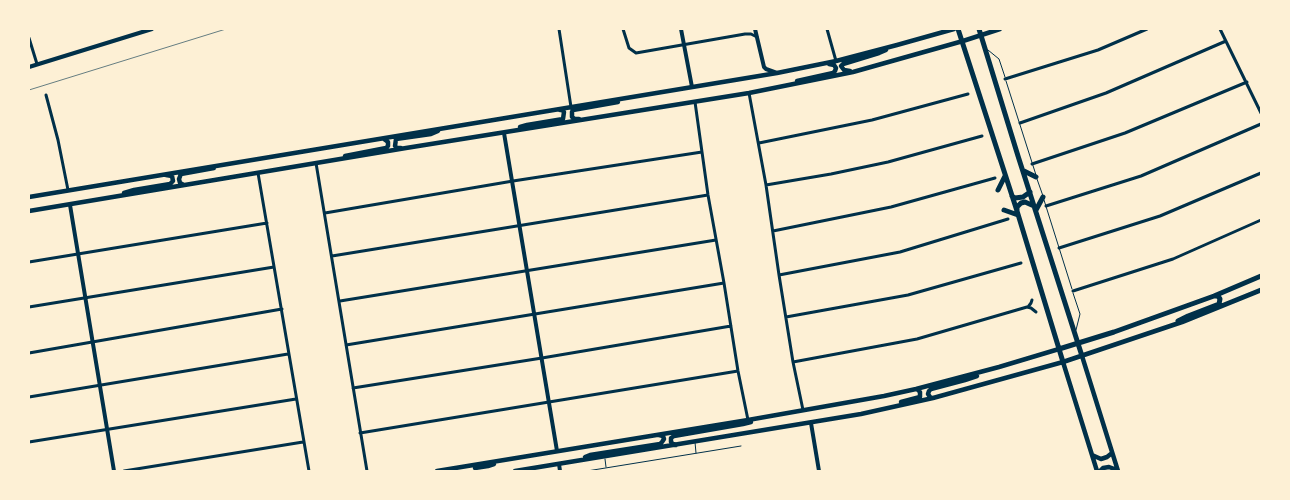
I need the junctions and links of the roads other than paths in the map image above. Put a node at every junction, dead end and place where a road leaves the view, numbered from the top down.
1 (152, 29) edge
2 (559, 29) edge
3 (623, 29) edge
4 (681, 29) edge
5 (755, 29) edge
6 (826, 29) edge
7 (954, 29) edge
8 (958, 29) edge
9 (979, 29) edge
10 (1000, 29) edge
11 (1147, 29) edge
12 (1220, 29) edge
13 (981, 35) junction
14 (757, 37) junction
15 (29, 38) edge
16 (962, 41) junction
17 (1226, 41) junction
18 (684, 45) junction
19 (897, 45) junction
20 (985, 47) junction
21 (836, 61) junction
22 (38, 64) junction
23 (825, 64) junction
24 (29, 67) edge
25 (853, 72) junction
26 (778, 73) junction
27 (1005, 79) junction
28 (1246, 82) junction
29 (692, 87) junction
30 (777, 88) junction
31 (749, 93) junction
32 (968, 94) dead end
33 (46, 95) dead end
34 (695, 101) junction
35 (572, 109) junction
36 (554, 110) junction
37 (1261, 113) edge
38 (582, 120) junction
39 (1020, 123) junction
40 (1261, 124) edge
41 (454, 127) junction
42 (505, 132) junction
43 (982, 136) dead end
44 (374, 139) junction
45 (759, 143) junction
46 (406, 148) junction
47 (702, 152) junction
48 (324, 162) junction
49 (235, 163) junction
50 (316, 163) junction
51 (1032, 164) junction
52 (1024, 171) junction
53 (1261, 172) edge
54 (258, 173) junction
55 (159, 175) junction
56 (1005, 175) junction
57 (1036, 176) junction
58 (995, 178) dead end
59 (513, 181) junction
60 (189, 184) junction
61 (766, 185) junction
62 (68, 190) junction
63 (998, 190) dead end
64 (1030, 192) junction
65 (708, 195) junction
66 (1012, 196) junction
67 (1043, 197) junction
68 (29, 198) edge
69 (111, 198) junction
70 (70, 205) junction
71 (1046, 206) junction
72 (1035, 208) junction
73 (1004, 210) dead end
74 (29, 211) edge
75 (325, 213) junction
76 (1017, 213) junction
77 (1008, 220) dead end
78 (1261, 220) edge
79 (267, 223) junction
80 (520, 226) junction
81 (773, 231) junction
82 (716, 240) junction
83 (1059, 248) junction
84 (78, 254) junction
85 (332, 256) junction
86 (29, 262) edge
87 (1021, 263) dead end
88 (274, 267) junction
89 (526, 271) junction
90 (779, 275) junction
91 (1261, 278) edge
92 (724, 283) junction
93 (1261, 290) edge
94 (1073, 292) junction
95 (1214, 296) junction
96 (85, 298) junction
97 (1032, 300) dead end
98 (340, 301) junction
99 (1233, 302) junction
100 (29, 307) edge
101 (1027, 307) junction
102 (282, 309) junction
103 (1036, 312) dead end
104 (534, 314) junction
105 (786, 317) junction
106 (731, 326) junction
107 (1167, 327) junction
108 (1076, 333) junction
109 (92, 342) junction
110 (1078, 343) junction
111 (346, 345) junction
112 (1059, 349) junction
113 (29, 353) edge
114 (288, 354) junction
115 (1082, 356) junction
116 (542, 358) junction
117 (793, 362) junction
118 (1063, 362) junction
119 (999, 367) junction
120 (738, 371) junction
121 (100, 385) junction
122 (353, 388) junction
123 (916, 389) junction
124 (29, 397) edge
125 (296, 398) junction
126 (933, 398) junction
127 (550, 401) junction
128 (803, 411) junction
129 (861, 414) junction
130 (762, 418) junction
131 (748, 420) junction
132 (811, 423) junction
133 (107, 429) junction
134 (360, 433) junction
135 (659, 435) junction
136 (29, 442) edge
137 (303, 442) junction
138 (695, 442) junction
139 (676, 445) junction
140 (741, 446) dead end
141 (557, 451) junction
142 (1112, 453) junction
143 (696, 454) junction
144 (1091, 454) junction
145 (605, 456) junction
146 (502, 460) junction
147 (572, 462) junction
148 (559, 464) junction
149 (606, 468) junction
150 (1118, 470) edge
151 (114, 471) edge
152 (124, 471) edge
153 (309, 471) edge
154 (367, 471) edge
155 (439, 471) edge
156 (454, 471) edge
157 (515, 471) edge
158 (560, 471) edge
159 (587, 471) edge
160 (819, 471) edge
161 (1099, 471) edge

1 - 22 street
2 - 35 street
3 - 18 street
4 - 18 street
5 - 14 street
6 - 21 street
7 - 19 main road
8 - 16 main road
9 - 13 main road
10 - 13 main road
11 - 27 street
12 - 17 street
13 - 16 main road
13 - 20 main road
14 - 18 street
14 - 26 street
15 - 22 street
16 - 25 main road
16 - 56 main road
17 - 28 street
17 - 39 street
18 - 29 street
19 - 21 main road
19 - 25 main road
20 - 27 lane
20 - 52 main road
21 - 23 main road
22 - 24 street
23 - 26 main road
23 - 30 main road
25 - 30 main road
26 - 29 main road
27 - 39 lane
28 - 37 street
28 - 51 street
29 - 35 main road
30 - 31 main road
31 - 34 main road
31 - 45 street
32 - 45 street
33 - 62 street
34 - 38 main road
34 - 47 street
35 - 36 main road
35 - 38 main road
36 - 41 main road
36 - 42 main road
38 - 42 main road
39 - 51 lane
40 - 71 street
41 - 44 main road
41 - 46 main road
42 - 46 main road
42 - 59 street
43 - 61 street
44 - 48 main road
44 - 49 main road
45 - 61 street
46 - 48 main road
47 - 59 street
47 - 65 street
48 - 50 main road
49 - 55 main road
49 - 60 main road
50 - 54 main road
50 - 75 street
51 - 57 lane
52 - 57 main road
52 - 64 main road
53 - 83 street
54 - 60 main road
54 - 79 street
55 - 62 main road
55 - 69 main road
56 - 63 main road
56 - 66 main road
57 - 67 lane
58 - 81 street
59 - 75 street
59 - 80 street
60 - 69 main road
61 - 81 street
62 - 68 main road
64 - 66 main road
64 - 72 main road
65 - 80 street
65 - 82 street
66 - 76 main road
67 - 71 lane
67 - 72 main road
69 - 70 main road
70 - 74 main road
70 - 84 street
71 - 83 lane
72 - 76 main road
72 - 108 main road
73 - 76 main road
75 - 85 street
76 - 112 main road
77 - 90 street
78 - 94 street
79 - 84 street
79 - 88 street
80 - 85 street
80 - 89 street
81 - 90 street
82 - 89 street
82 - 92 street
83 - 94 lane
84 - 86 street
84 - 96 street
85 - 98 street
87 - 105 street
88 - 96 street
88 - 102 street
89 - 98 street
89 - 104 street
90 - 105 street
91 - 95 main road
91 - 99 main road
92 - 104 street
92 - 106 street
93 - 99 main road
94 - 108 lane
95 - 107 main road
95 - 110 main road
96 - 100 street
96 - 109 street
97 - 101 street
98 - 111 street
99 - 107 main road
101 - 103 street
101 - 117 street
102 - 109 street
102 - 114 street
104 - 111 street
104 - 116 street
105 - 117 street
106 - 116 street
106 - 120 street
107 - 115 main road
108 - 110 main road
109 - 113 street
109 - 121 street
110 - 112 main road
110 - 115 main road
111 - 122 street
112 - 118 main road
112 - 119 main road
114 - 121 street
114 - 125 street
115 - 118 main road
115 - 142 main road
116 - 122 street
116 - 127 street
117 - 128 street
118 - 126 main road
118 - 144 main road
119 - 123 main road
119 - 126 main road
120 - 127 street
120 - 131 street
121 - 124 street
121 - 133 street
122 - 134 street
123 - 128 main road
123 - 129 main road
125 - 133 street
125 - 137 street
126 - 129 main road
127 - 134 street
127 - 141 street
128 - 130 main road
129 - 132 main road
130 - 131 main road
130 - 139 main road
131 - 135 main road
132 - 138 main road
132 - 160 street
133 - 136 street
133 - 151 street
134 - 154 street
135 - 141 main road
135 - 147 main road
137 - 152 street
137 - 153 street
138 - 139 main road
138 - 143 lane
139 - 145 main road
140 - 143 lane
141 - 146 main road
142 - 144 main road
142 - 150 main road
143 - 149 lane
144 - 161 main road
145 - 147 main road
145 - 149 lane
146 - 155 main road
146 - 156 main road
147 - 148 main road
148 - 157 main road
148 - 158 street
149 - 159 lane
150 - 161 main road

